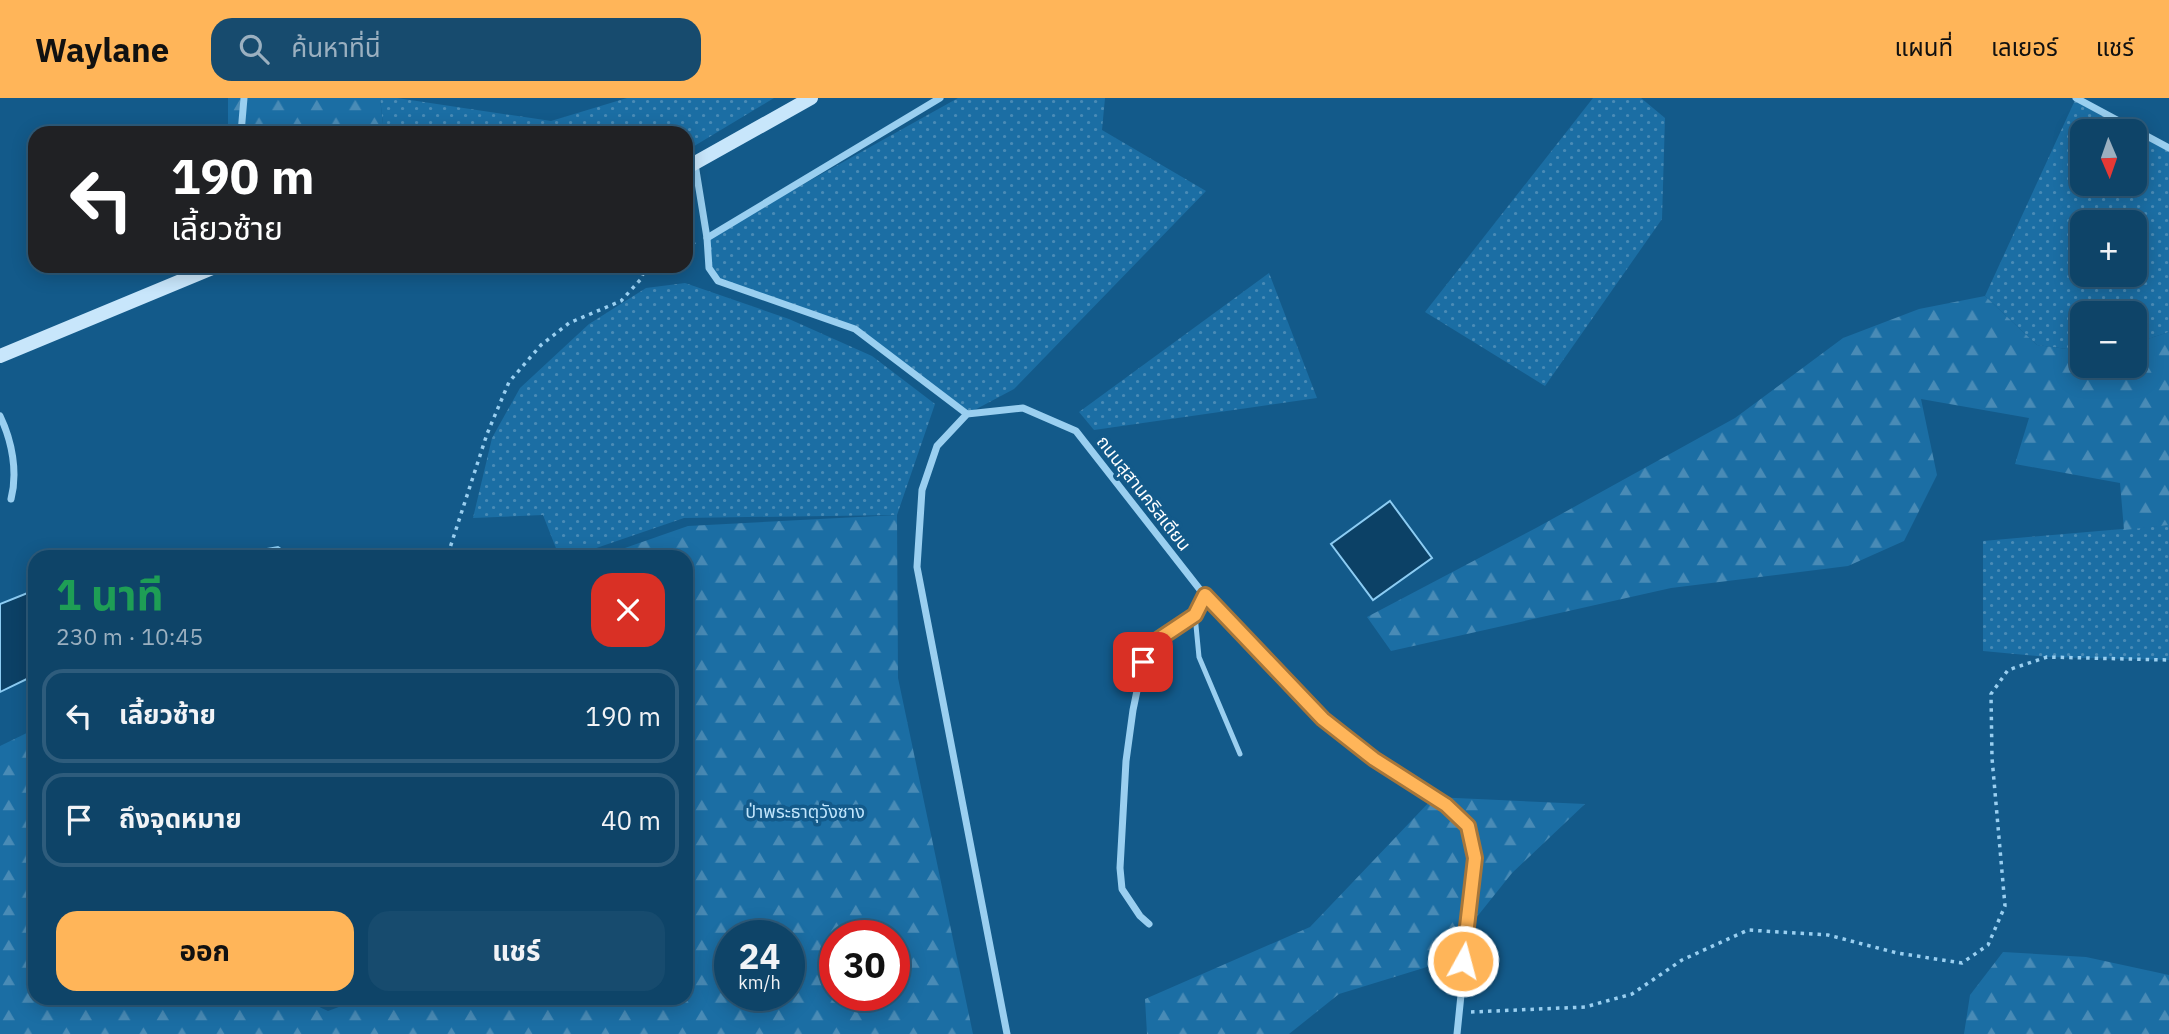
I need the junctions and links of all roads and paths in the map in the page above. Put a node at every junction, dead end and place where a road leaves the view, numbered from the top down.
1 (244, 98) edge
2 (811, 98) edge
3 (940, 98) edge
4 (2076, 98) edge
5 (242, 126) edge
6 (2169, 148) edge
7 (693, 164) edge
8 (693, 179) edge
9 (707, 237) junction
10 (200, 273) edge
11 (643, 273) edge
12 (0, 356) edge
13 (967, 414) junction
14 (0, 416) edge
15 (11, 499) dead end
16 (450, 550) edge
17 (1205, 595) junction
18 (1195, 615) junction
19 (2169, 660) edge
20 (1240, 754) dead end
21 (1149, 924) dead end
22 (1457, 1013) junction
23 (1007, 1034) edge
24 (1457, 1034) edge

1 - 5 street
2 - 7 street
3 - 9 street
4 - 6 street
8 - 9 street
9 - 13 street
10 - 12 street
11 - 16 path
13 - 17 street, ถนนสุสานคริสเตียน
13 - 23 street
14 - 15 street
17 - 18 street
17 - 22 street, ถนนสุสานคริสเตียน
18 - 20 lane
18 - 21 street
19 - 22 path
22 - 24 street, ถนนสุสานคริสเตียน

